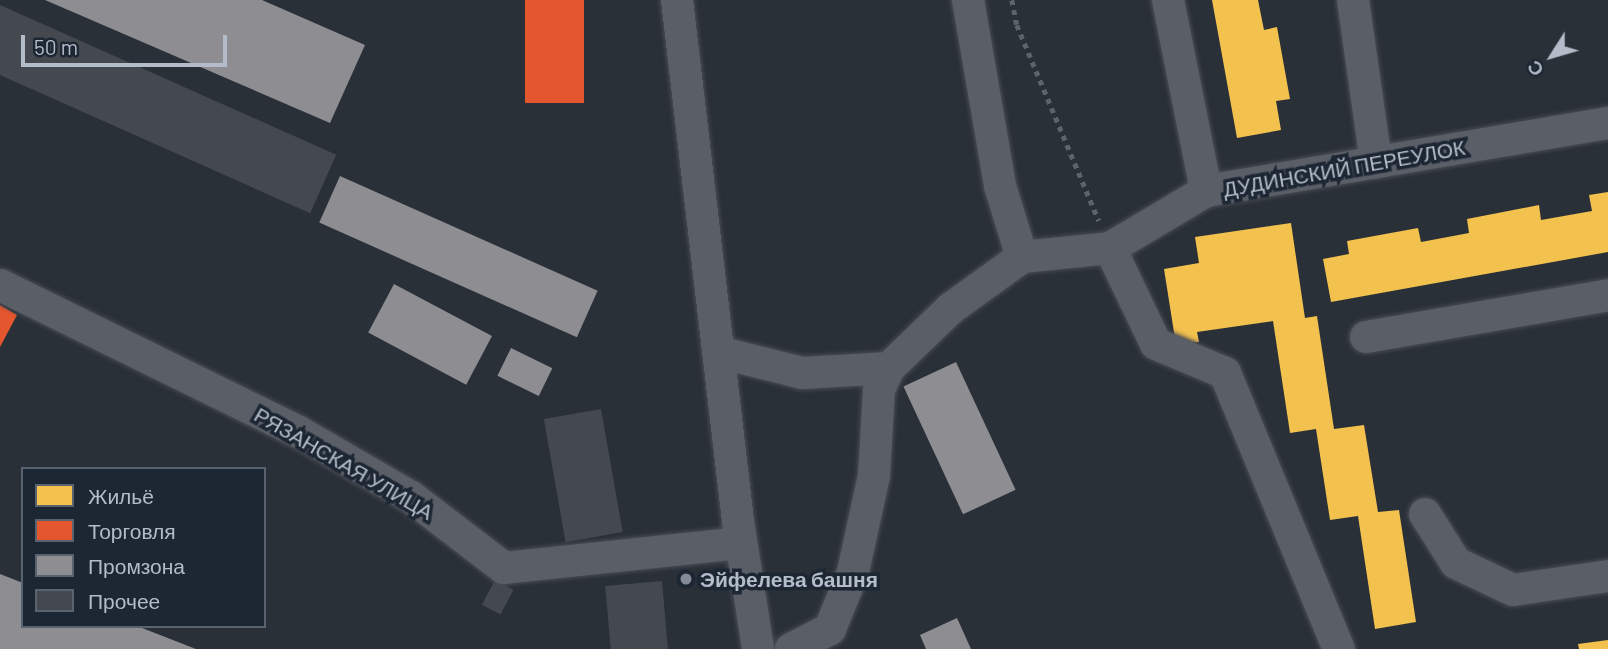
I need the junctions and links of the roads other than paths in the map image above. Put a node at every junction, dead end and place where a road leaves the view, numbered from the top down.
1 (677, 0) edge
2 (968, 0) edge
3 (1168, 0) edge
4 (1353, 0) edge
5 (1608, 122) edge
6 (1376, 162) junction
7 (1206, 191) junction
8 (1110, 248) junction
9 (1022, 257) junction
10 (0, 285) edge
11 (1608, 295) edge
12 (1366, 337) dead end
13 (718, 352) junction
14 (889, 368) junction
15 (1425, 514) dead end
16 (741, 544) junction
17 (1608, 576) edge
18 (758, 649) edge
19 (791, 649) edge
20 (1339, 649) edge

1 - 13 street
2 - 9 street
3 - 7 street
4 - 6 street
5 - 6 street, ДУДИНСКИЙ ПЕРЕУЛОК
6 - 7 street, ДУДИНСКИЙ ПЕРЕУЛОК
7 - 8 street, ДУДИНСКИЙ ПЕРЕУЛОК
8 - 9 street, ДУДИНСКИЙ ПЕРЕУЛОК
8 - 20 street
9 - 14 street, ДУДИНСКИЙ ПЕРЕУЛОК
10 - 16 street, РЯЗАНСКАЯ УЛИЦА
11 - 12 street
13 - 14 street
13 - 16 street
14 - 19 street
15 - 17 street
16 - 18 street

